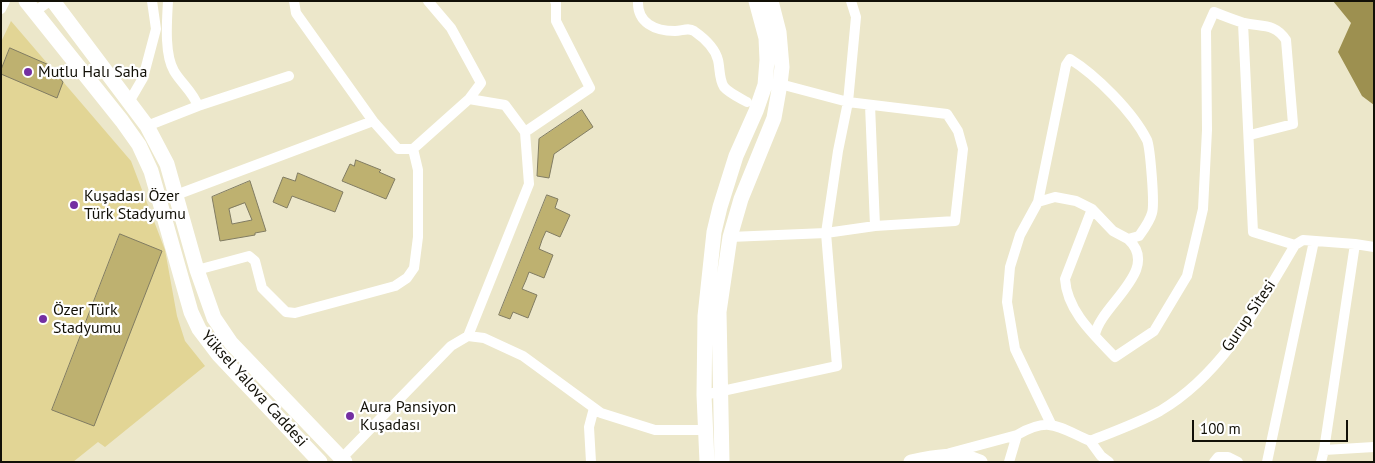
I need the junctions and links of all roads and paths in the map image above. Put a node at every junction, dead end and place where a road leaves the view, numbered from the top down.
1 (5, 1) edge
2 (51, 1) edge
3 (152, 1) edge
4 (168, 1) edge
5 (294, 1) edge
6 (428, 1) edge
7 (638, 1) edge
8 (756, 1) edge
9 (771, 1) edge
10 (851, 1) edge
11 (558, 2) edge
12 (30, 7) edge
13 (1, 10) edge
14 (1243, 23) junction
15 (288, 76) dead end
16 (780, 84) junction
17 (470, 99) junction
18 (129, 102) junction
19 (747, 102) dead end
20 (848, 102) junction
21 (870, 105) junction
22 (198, 106) junction
23 (373, 121) junction
24 (147, 126) junction
25 (525, 132) junction
26 (1250, 135) junction
27 (413, 149) junction
28 (176, 194) junction
29 (1038, 202) junction
30 (1092, 209) junction
31 (875, 226) junction
32 (826, 233) junction
33 (730, 237) junction
34 (1128, 239) junction
35 (1314, 241) junction
36 (1295, 244) junction
37 (1355, 244) junction
38 (1374, 247) edge
39 (197, 270) junction
40 (468, 336) junction
41 (1095, 336) junction
42 (720, 392) junction
43 (704, 395) junction
44 (594, 408) junction
45 (1051, 424) junction
46 (706, 430) junction
47 (1017, 435) junction
48 (1090, 441) junction
49 (1374, 447) edge
50 (1324, 450) junction
51 (938, 456) junction
52 (342, 461) edge
53 (320, 462) edge
54 (591, 462) edge
55 (707, 462) edge
56 (722, 462) edge
57 (911, 462) edge
58 (980, 462) edge
59 (1009, 462) edge
60 (1109, 462) edge
61 (1214, 462) edge
62 (1238, 462) edge
63 (1267, 462) edge
64 (1321, 462) edge

1 - 13 street
2 - 12 street
2 - 18 main road, Yüksel Yalova Caddesi
3 - 18 street
4 - 22 street
5 - 23 street
6 - 17 street
7 - 19 street
8 - 43 main road
9 - 16 main road
10 - 20 street
11 - 25 street
12 - 53 main road, Yüksel Yalova Caddesi
14 - 26 street
14 - 26 street
14 - 41 street
15 - 22 street
16 - 20 street
16 - 33 main road
17 - 25 street
17 - 27 street
18 - 24 main road, Yüksel Yalova Caddesi
20 - 21 street
20 - 32 street
21 - 31 street
21 - 31 street
22 - 24 street
23 - 27 street
23 - 28 street
24 - 28 main road, Yüksel Yalova Caddesi
25 - 40 street
26 - 36 street
27 - 39 street
28 - 39 main road, Yüksel Yalova Caddesi
29 - 30 street
29 - 34 street
29 - 45 street
30 - 34 street
30 - 41 street
31 - 32 street
32 - 33 street
32 - 42 street
33 - 42 main road
34 - 41 street
35 - 36 street
35 - 37 street
35 - 63 street
36 - 48 street, Gurup Sitesi
37 - 38 street
37 - 50 street
39 - 52 main road, Yüksel Yalova Caddesi
40 - 44 street
40 - 52 street
42 - 43 street
42 - 56 main road
43 - 46 main road
44 - 46 street
44 - 54 street
45 - 47 street
45 - 48 street
46 - 55 main road
47 - 51 street
47 - 59 street
48 - 60 street
49 - 50 street
50 - 64 street
51 - 57 main road
51 - 58 main road
61 - 62 street

